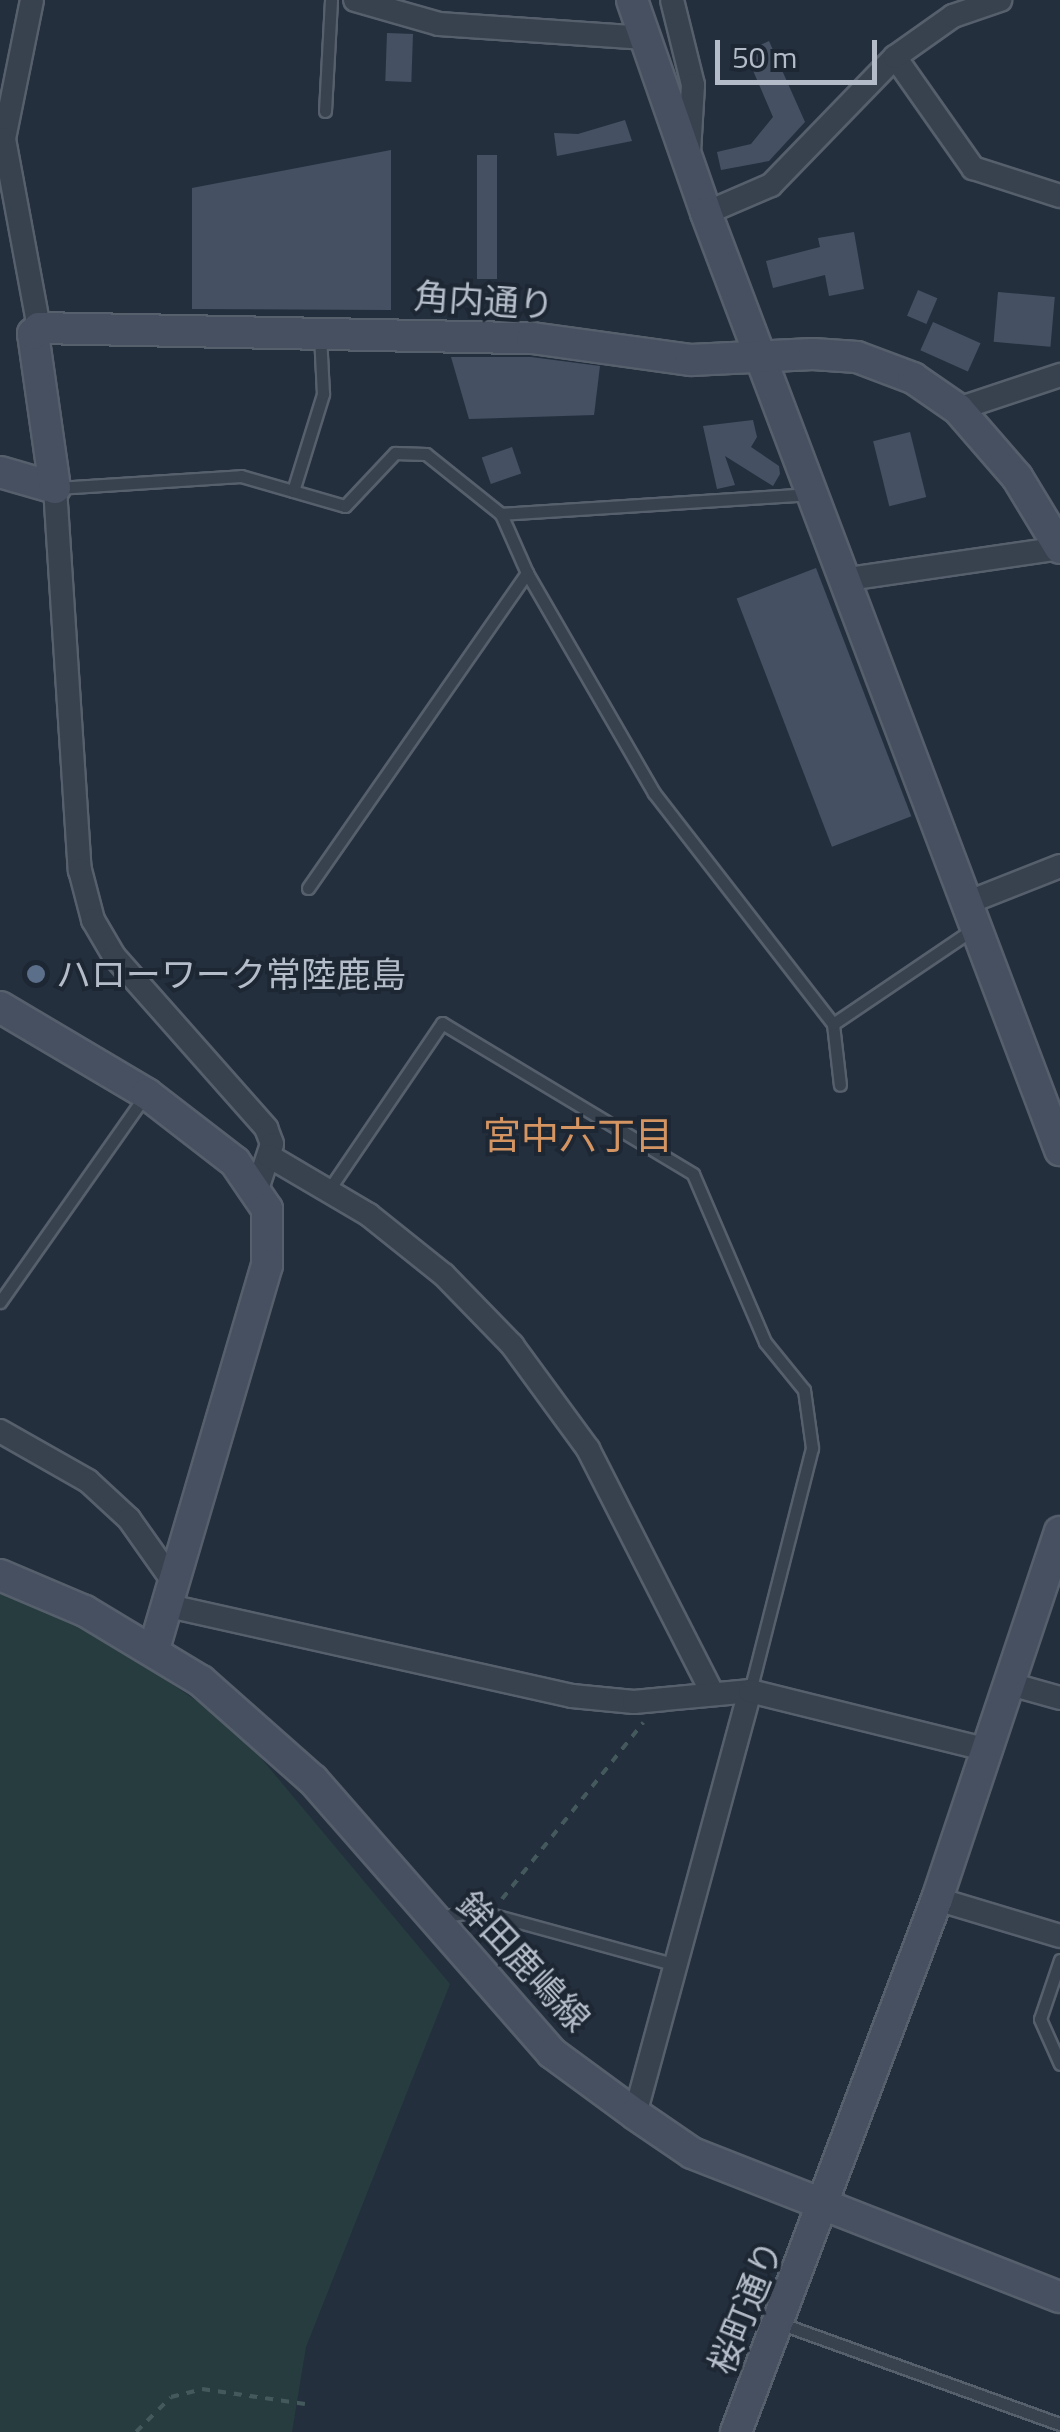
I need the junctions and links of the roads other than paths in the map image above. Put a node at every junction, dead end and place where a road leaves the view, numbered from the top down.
1 (32, 0) edge
2 (331, 0) edge
3 (355, 0) edge
4 (632, 0) edge
5 (672, 0) edge
6 (1000, 0) edge
7 (646, 38) junction
8 (895, 56) junction
9 (324, 111) dead end
10 (2, 138) edge
11 (688, 162) junction
12 (1060, 196) edge
13 (706, 213) junction
14 (39, 328) junction
15 (320, 330) junction
16 (763, 357) junction
17 (1060, 375) edge
18 (958, 408) junction
19 (0, 472) edge
20 (55, 488) junction
21 (293, 491) junction
22 (814, 494) junction
23 (501, 514) junction
24 (1060, 548) edge
25 (527, 573) junction
26 (848, 578) junction
27 (1060, 866) edge
28 (308, 888) dead end
29 (973, 914) junction
30 (0, 1007) edge
31 (833, 1024) junction
32 (840, 1086) dead end
33 (147, 1094) junction
34 (1060, 1150) edge
35 (268, 1156) junction
36 (257, 1189) junction
37 (328, 1191) junction
38 (0, 1302) edge
39 (0, 1431) edge
40 (1060, 1532) edge
41 (0, 1575) edge
42 (172, 1595) junction
43 (154, 1650) junction
44 (1010, 1684) junction
45 (712, 1690) junction
46 (750, 1691) junction
47 (1060, 1698) edge
48 (990, 1750) junction
49 (937, 1899) junction
50 (432, 1918) junction
51 (1060, 1936) edge
52 (1060, 1960) edge
53 (680, 1966) junction
54 (1060, 2064) edge
55 (636, 2114) junction
56 (824, 2209) junction
57 (1059, 2292) edge
58 (779, 2324) junction
59 (1060, 2424) edge
60 (736, 2432) edge

1 - 10 street
2 - 9 lane
3 - 7 street
4 - 7 street
5 - 11 street
6 - 8 street
7 - 11 street
8 - 12 street
8 - 13 street
10 - 14 street
11 - 13 street
13 - 16 street
14 - 15 street, 角内通り
14 - 20 street
15 - 16 street, 角内通り
15 - 21 lane
16 - 18 street, 角内通り
16 - 22 street
17 - 18 street
18 - 24 street, 角内通り
19 - 20 street
20 - 21 lane
20 - 35 street
21 - 23 lane
22 - 23 lane
22 - 26 street
23 - 25 lane
24 - 26 street
25 - 28 lane
25 - 31 lane
26 - 29 street
27 - 29 street
29 - 31 lane
29 - 34 street
30 - 33 street
31 - 32 lane
33 - 36 street
33 - 38 lane
35 - 36 street
35 - 37 street
36 - 42 street
37 - 45 street
37 - 46 lane
39 - 42 street
40 - 44 street, 桜町通り
41 - 43 street, 鉾田鹿嶋線
42 - 43 street
42 - 45 street
43 - 50 street, 鉾田鹿嶋線
44 - 47 street
44 - 48 street, 桜町通り
45 - 46 street
46 - 48 street
46 - 53 street
48 - 49 street, 桜町通り
49 - 51 street
49 - 56 street, 桜町通り
50 - 53 lane
50 - 55 street, 鉾田鹿嶋線
52 - 54 lane
53 - 55 street
55 - 56 street, 鉾田鹿嶋線
56 - 57 street, 鉾田鹿嶋線
56 - 58 street, 桜町通り
58 - 59 lane
58 - 60 street, 桜町通り

